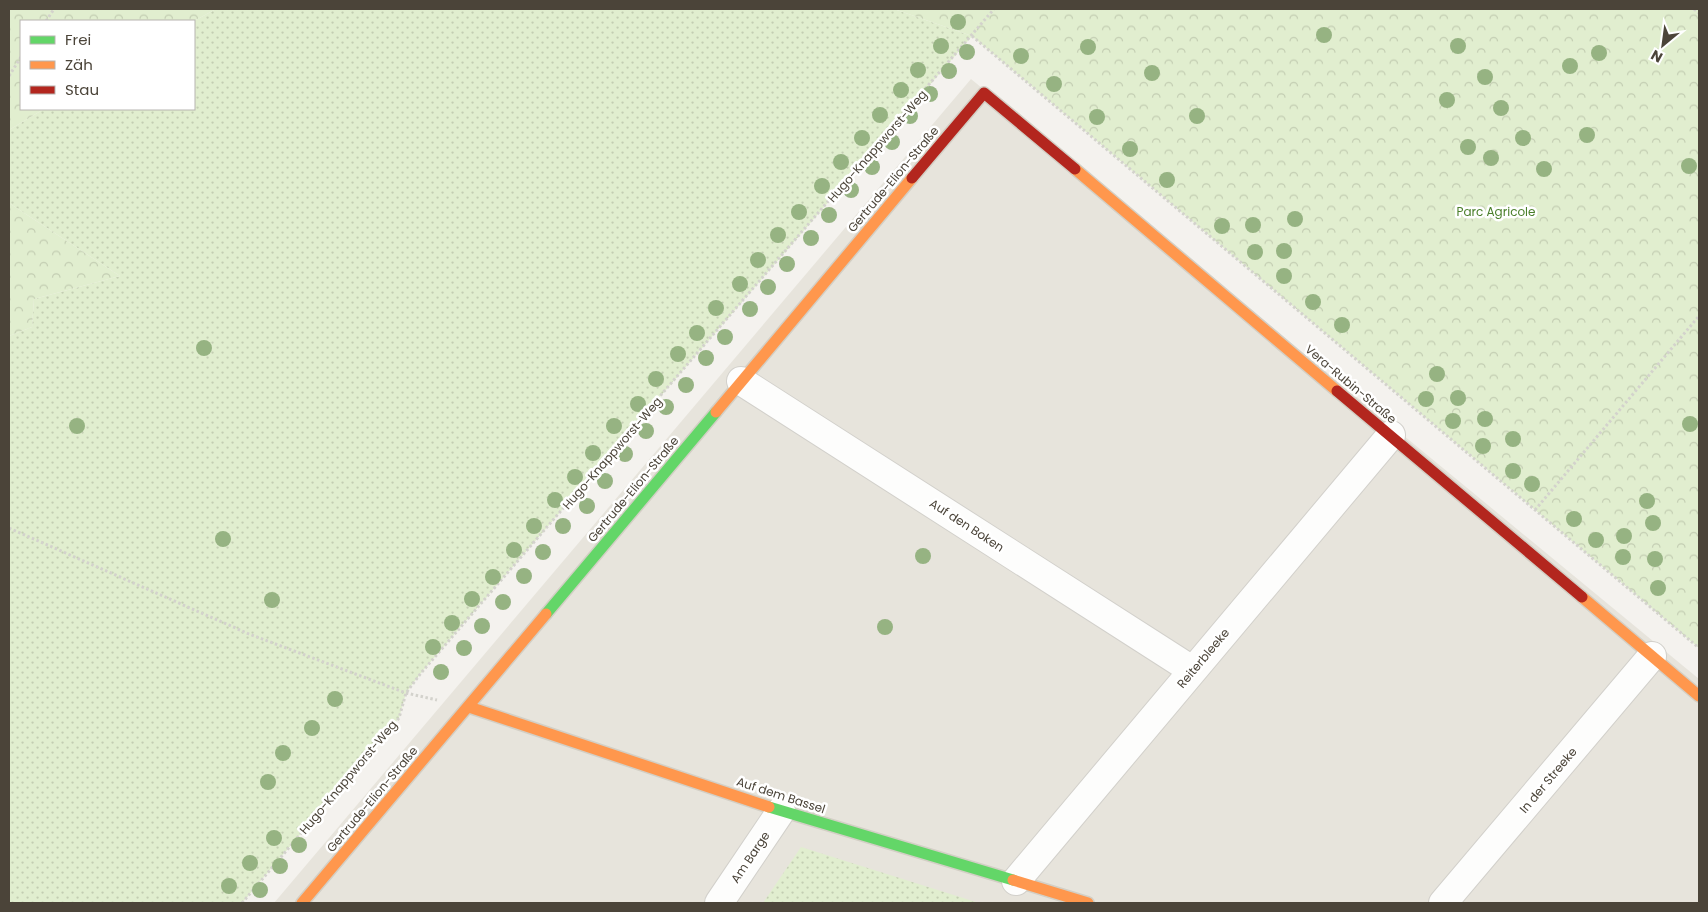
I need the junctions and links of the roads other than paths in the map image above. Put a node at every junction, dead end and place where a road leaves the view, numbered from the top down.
1 (984, 93) joint
2 (741, 381) junction
3 (1390, 435) junction
4 (1652, 656) junction
5 (1192, 670) junction
6 (1699, 696) edge
7 (469, 707) junction
8 (781, 811) junction
9 (1016, 881) junction
10 (302, 903) edge
11 (719, 903) edge
12 (1088, 903) edge
13 (1443, 903) edge

1 - 2 street, Gertrude-Elion-Straße
1 - 3 street, Vera-Rubin-Straße
2 - 5 street, Auf den Boken
2 - 7 street, Gertrude-Elion-Straße
3 - 4 street, Vera-Rubin-Straße
3 - 5 street, Reiterbleeke
4 - 6 street, Vera-Rubin-Straße
4 - 13 street, In der Streeke
5 - 9 street, Reiterbleeke
7 - 8 street, Auf dem Bassel
7 - 10 street, Gertrude-Elion-Straße
8 - 9 street, Auf dem Bassel
8 - 11 street, Am Barge
9 - 12 street, Auf dem Bassel

